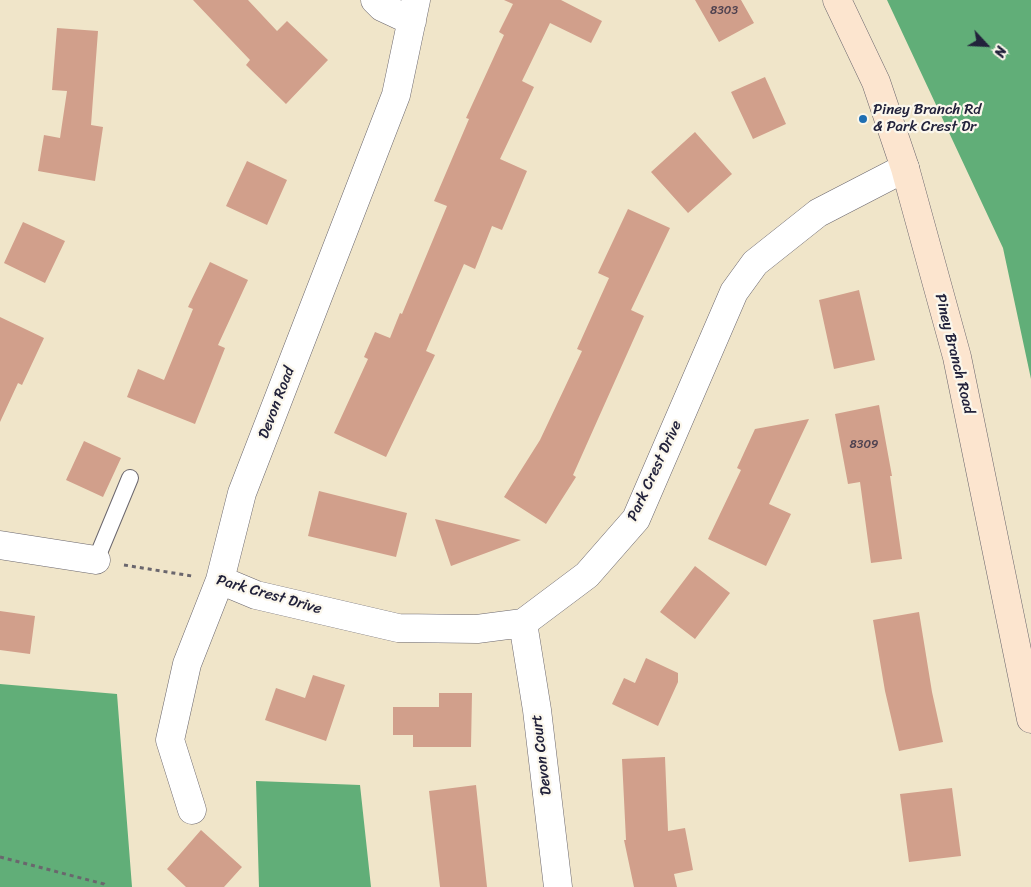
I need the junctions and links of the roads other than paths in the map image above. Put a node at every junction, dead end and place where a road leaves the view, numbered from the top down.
1 (375, 0) edge
2 (837, 0) edge
3 (414, 10) edge
4 (905, 168) junction
5 (130, 478) dead end
6 (0, 545) edge
7 (96, 560) joint
8 (220, 580) junction
9 (524, 623) junction
10 (1031, 719) edge
11 (192, 810) dead end
12 (558, 887) edge

1 - 3 street
2 - 4 main road, Piney Branch Road
3 - 8 street, Devon Road
4 - 9 street, Park Crest Drive
4 - 10 main road, Piney Branch Road
5 - 7 lane
6 - 7 street
8 - 9 street, Park Crest Drive
8 - 11 street, Devon Road
9 - 12 street, Devon Court

